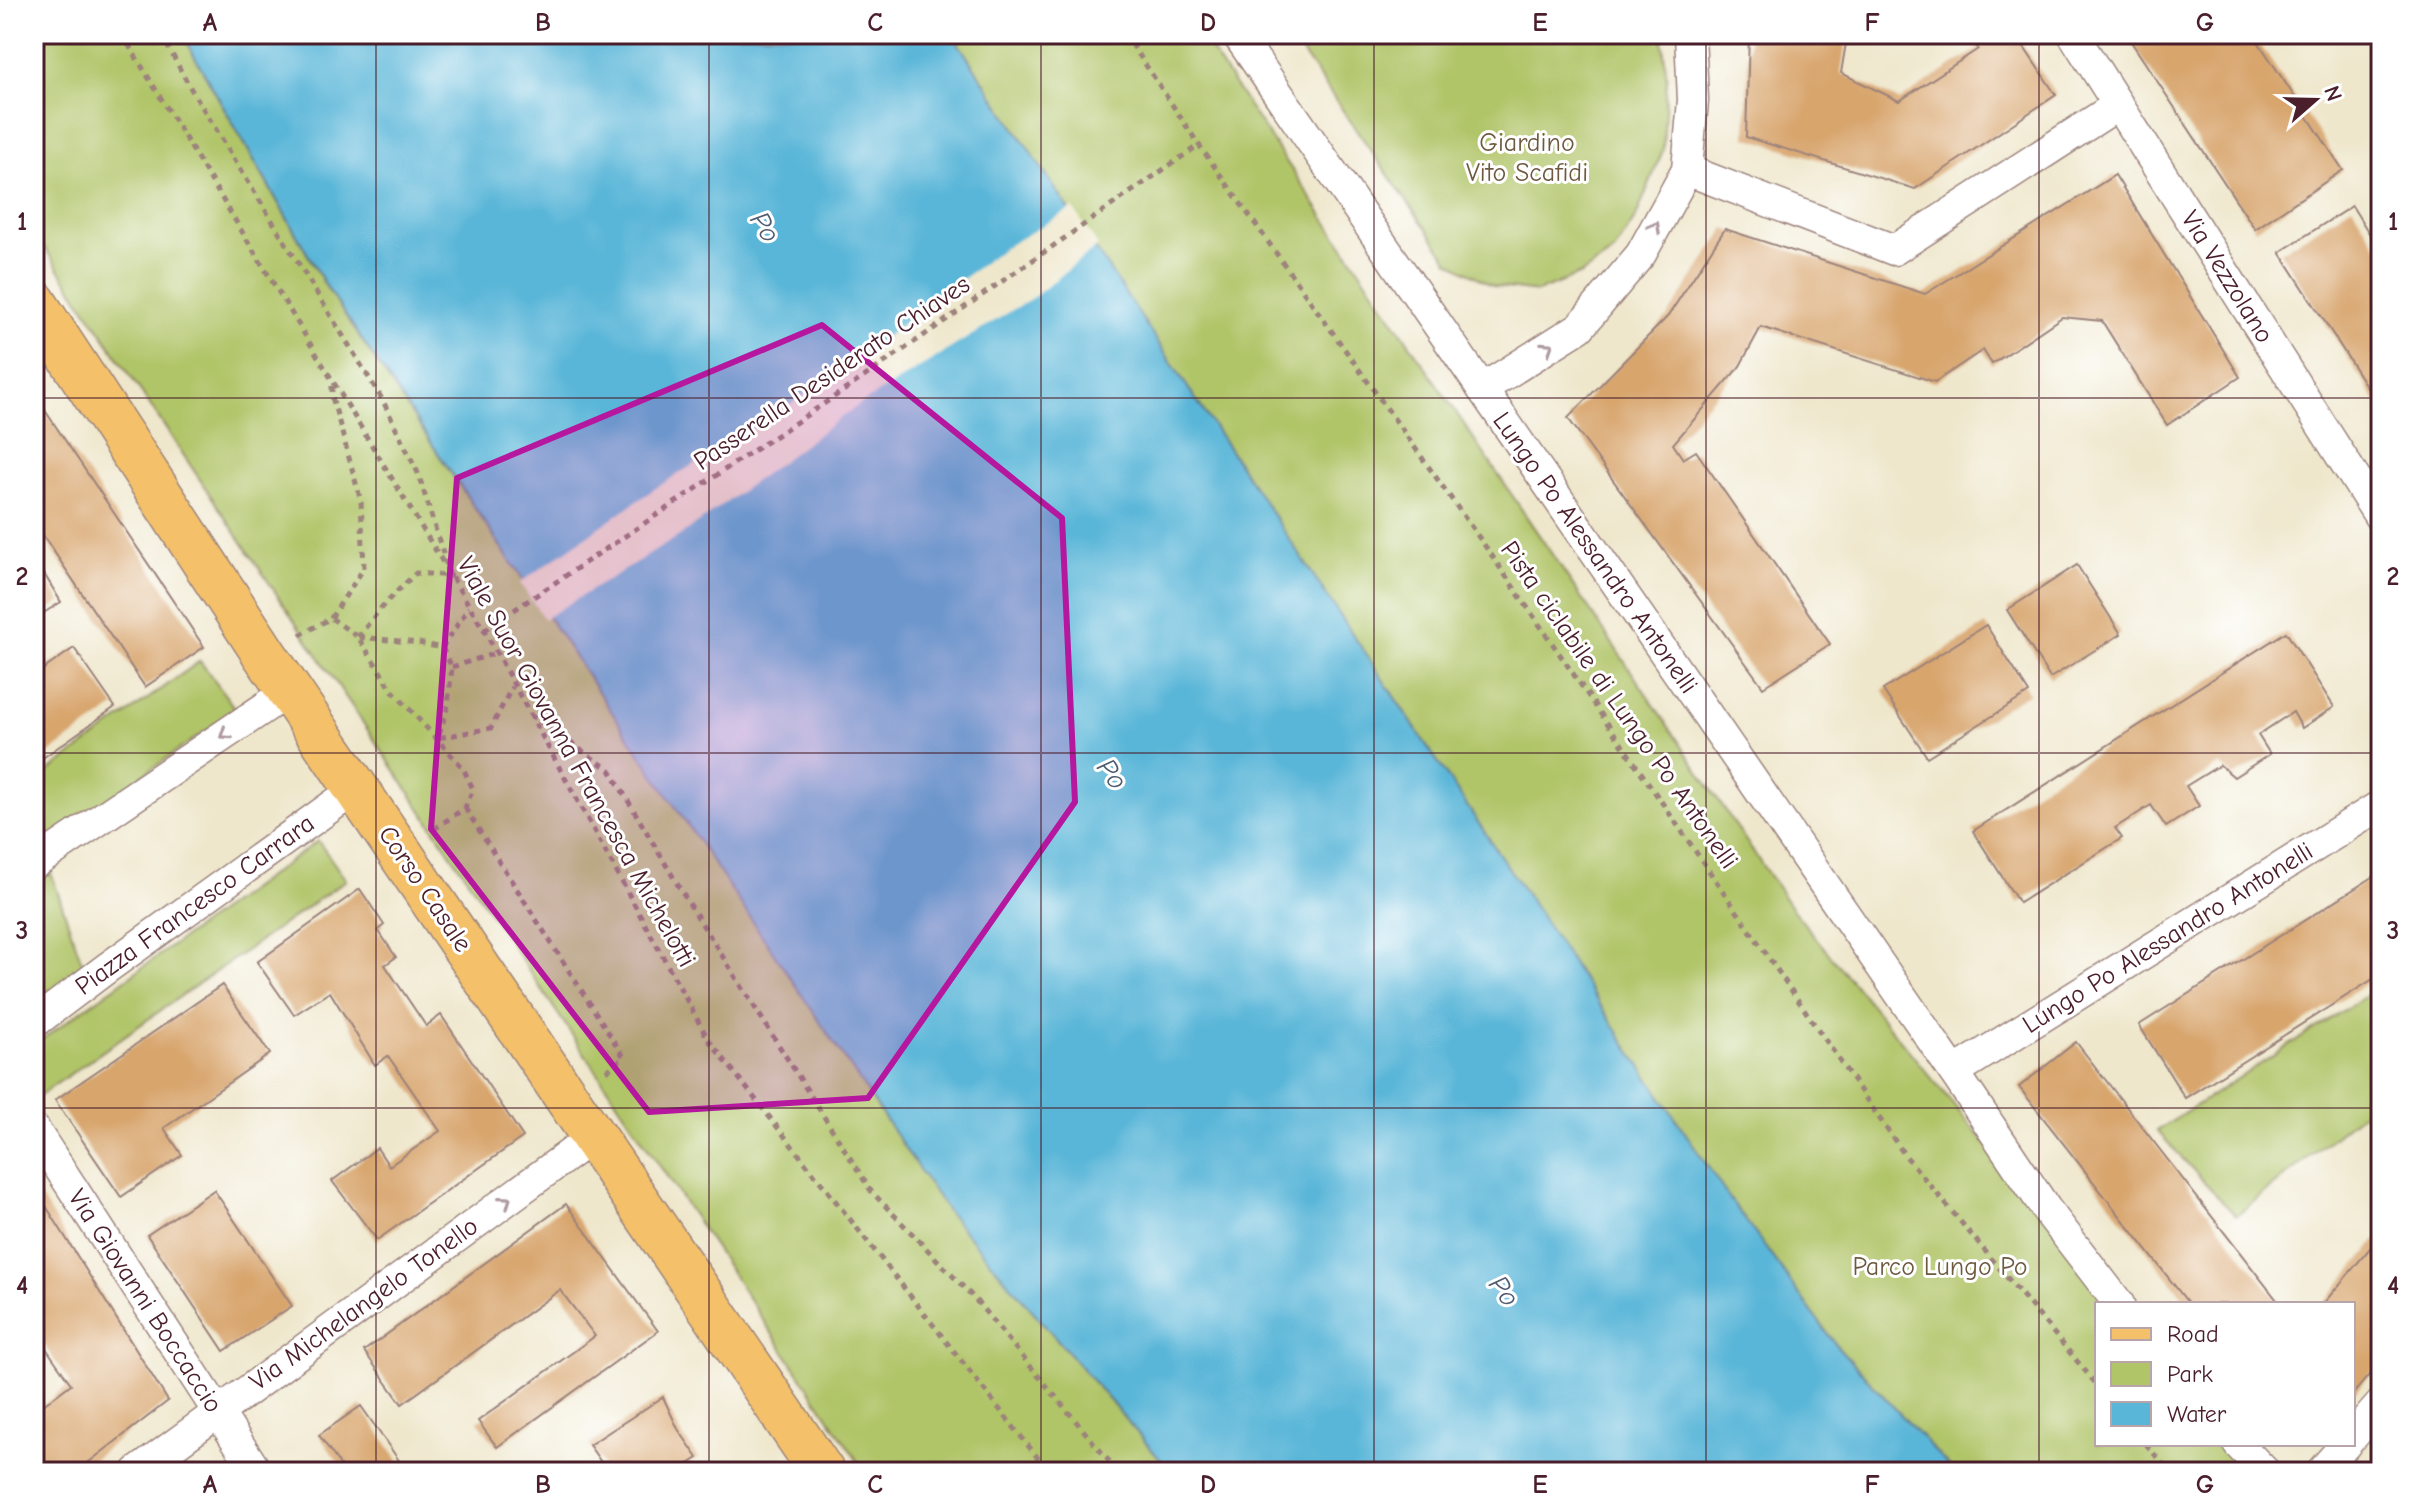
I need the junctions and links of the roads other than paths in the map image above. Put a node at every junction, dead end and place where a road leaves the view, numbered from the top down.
1 (1237, 34) edge
2 (1690, 34) edge
3 (2073, 34) edge
4 (2118, 105) junction
5 (1687, 170) junction
6 (34, 302) edge
7 (1482, 389) junction
8 (2381, 519) edge
9 (289, 691) junction
10 (357, 788) junction
11 (2381, 805) edge
12 (34, 864) edge
13 (34, 1023) edge
14 (1954, 1072) junction
15 (34, 1129) edge
16 (593, 1137) junction
17 (2117, 1302) edge
18 (2381, 1404) edge
19 (217, 1412) junction
20 (2355, 1434) edge
21 (2240, 1446) edge
22 (2344, 1446) edge
23 (137, 1472) edge
24 (257, 1472) edge
25 (822, 1472) edge
26 (2265, 1472) edge
27 (2321, 1472) edge

1 - 7 street, Lungo Po Alessandro Antonelli
2 - 5 street
3 - 4 street, Via Vezzolano
4 - 5 street
4 - 8 street, Via Vezzolano
7 -> 5 street
6 - 9 main road, Corso Casale
7 - 14 street, Lungo Po Alessandro Antonelli
9 - 10 main road, Corso Casale
9 -> 12 street
10 - 13 street, Piazza Francesco Carrara
10 - 16 main road, Corso Casale
11 - 14 street, Lungo Po Alessandro Antonelli
14 - 17 street, Lungo Po Alessandro Antonelli
15 - 19 street, Via Giovanni Boccaccio
19 -> 16 street, Via Michelangelo Tonello
16 - 25 main road, Corso Casale
18 - 20 street
19 - 23 street, Via Michelangelo Tonello
19 - 24 street, Via Giovanni Boccaccio
21 - 26 street
22 - 27 street

